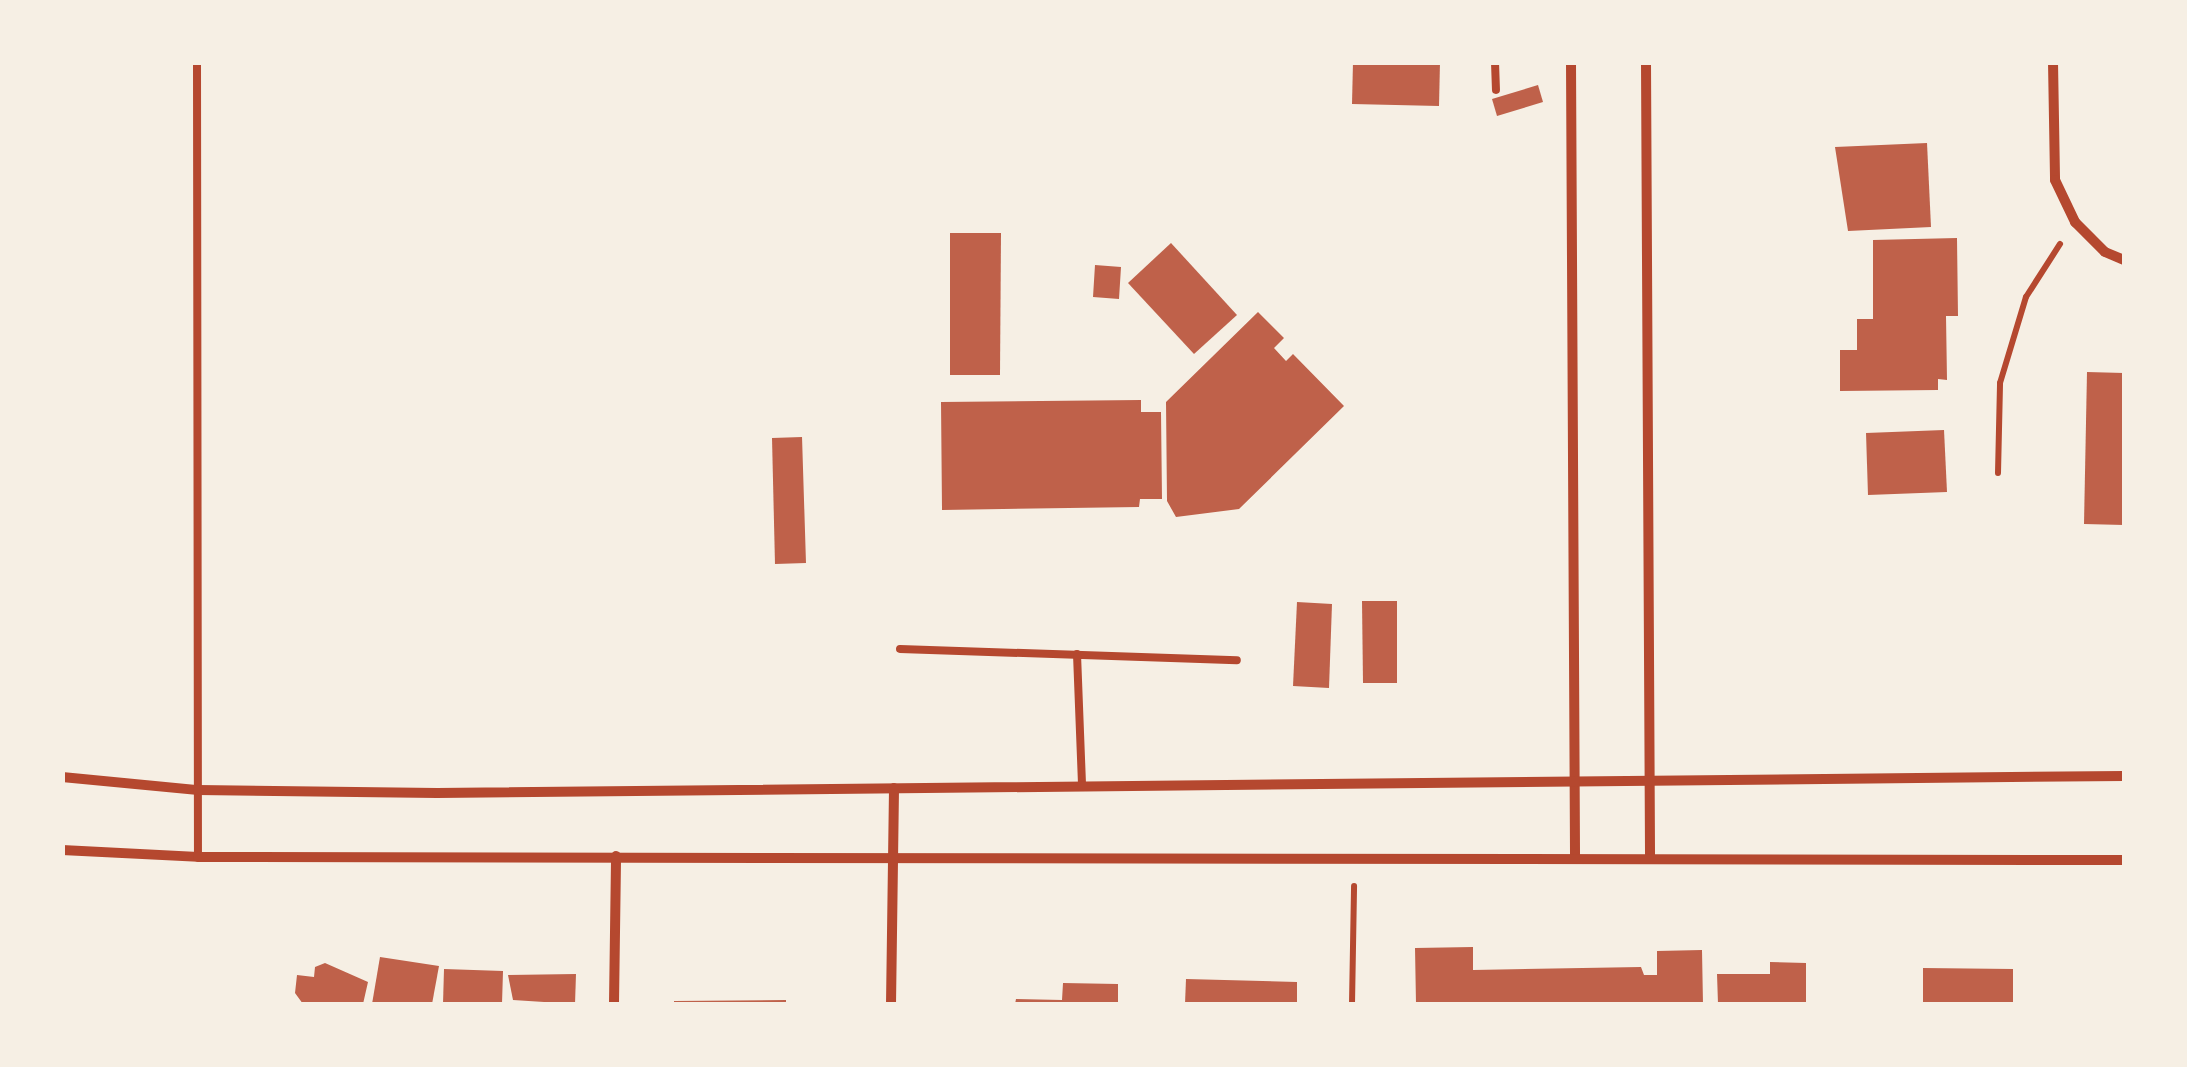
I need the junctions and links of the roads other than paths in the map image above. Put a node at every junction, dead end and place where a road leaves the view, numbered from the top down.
1 (197, 62) edge
2 (1495, 62) edge
3 (1571, 62) edge
4 (1646, 62) edge
5 (2054, 62) edge
6 (1496, 90) dead end
7 (2124, 260) edge
8 (900, 649) dead end
9 (1077, 654) junction
10 (1238, 660) dead end
11 (2124, 776) edge
12 (1571, 777) junction
13 (1650, 777) junction
14 (62, 778) edge
15 (1082, 787) junction
16 (894, 788) junction
17 (198, 790) junction
18 (62, 850) edge
19 (893, 855) junction
20 (1575, 855) junction
21 (1650, 855) junction
22 (616, 856) junction
23 (198, 857) junction
24 (2124, 860) edge
25 (614, 1004) edge
26 (890, 1004) edge

1 - 17 lane
2 - 6 lane
3 - 12 street
4 - 13 street
5 - 7 street
8 - 9 lane
9 - 10 lane
9 - 15 lane
11 - 13 street
12 - 13 street
12 - 15 street
12 - 20 street
13 - 21 street
14 - 17 street
15 - 16 street
16 - 17 street
16 - 19 street
17 - 23 lane
18 - 23 street
19 - 20 street
19 - 22 street
19 - 26 street
20 - 21 street
21 - 24 street
22 - 23 street
22 - 25 street

